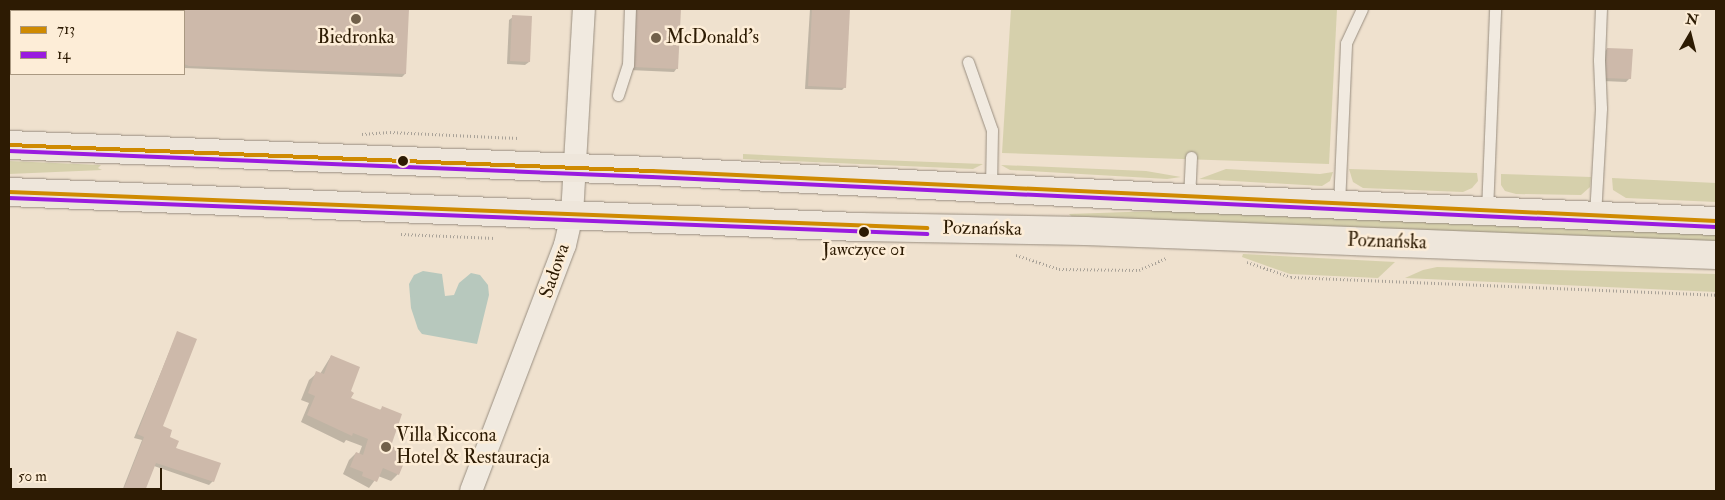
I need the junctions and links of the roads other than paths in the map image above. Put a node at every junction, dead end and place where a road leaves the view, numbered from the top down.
1 (584, 9) edge
2 (630, 9) edge
3 (1362, 9) edge
4 (1495, 9) edge
5 (1601, 9) edge
6 (968, 62) dead end
7 (618, 95) dead end
8 (9, 145) edge
9 (1191, 157) dead end
10 (575, 168) junction
11 (991, 189) junction
12 (9, 192) edge
13 (1189, 199) junction
14 (1339, 205) junction
15 (1487, 211) junction
16 (572, 215) junction
17 (1595, 216) junction
18 (1716, 220) edge
19 (1716, 255) edge
20 (471, 491) edge

1 - 10 street, Sadowa
2 - 7 lane
3 - 14 lane
4 - 15 lane
5 - 17 lane
6 - 11 lane
8 - 10 main road, Poznańska
9 - 13 lane
10 - 11 main road, Poznańska
10 - 16 street, Sadowa
11 - 13 main road, Poznańska
12 - 16 main road, Poznańska
13 - 14 main road, Poznańska
14 - 15 main road, Poznańska
15 - 17 main road, Poznańska
16 - 19 main road, Poznańska
16 - 20 street, Sadowa
17 - 18 main road, Poznańska

